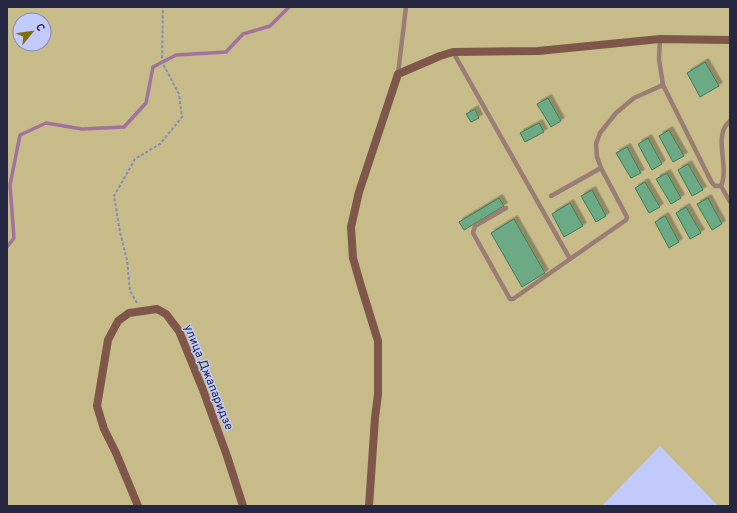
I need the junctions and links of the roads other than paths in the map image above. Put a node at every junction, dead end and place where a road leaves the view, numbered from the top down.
1 (406, 7) edge
2 (660, 39) junction
3 (730, 40) edge
4 (453, 52) junction
5 (398, 74) junction
6 (663, 85) junction
7 (730, 121) edge
8 (601, 168) junction
9 (721, 186) junction
10 (551, 196) dead end
11 (730, 202) edge
12 (506, 208) dead end
13 (570, 259) junction
14 (138, 506) edge
15 (243, 506) edge
16 (369, 506) edge

1 - 5 lane
2 - 3 street
2 - 4 street
2 - 6 lane
4 - 5 street
4 - 13 lane
5 - 16 street
6 - 8 lane
6 - 9 lane
7 - 9 lane
8 - 10 lane
8 - 13 lane
9 - 11 lane
12 - 13 lane
14 - 15 street, улица Джапаридзе

